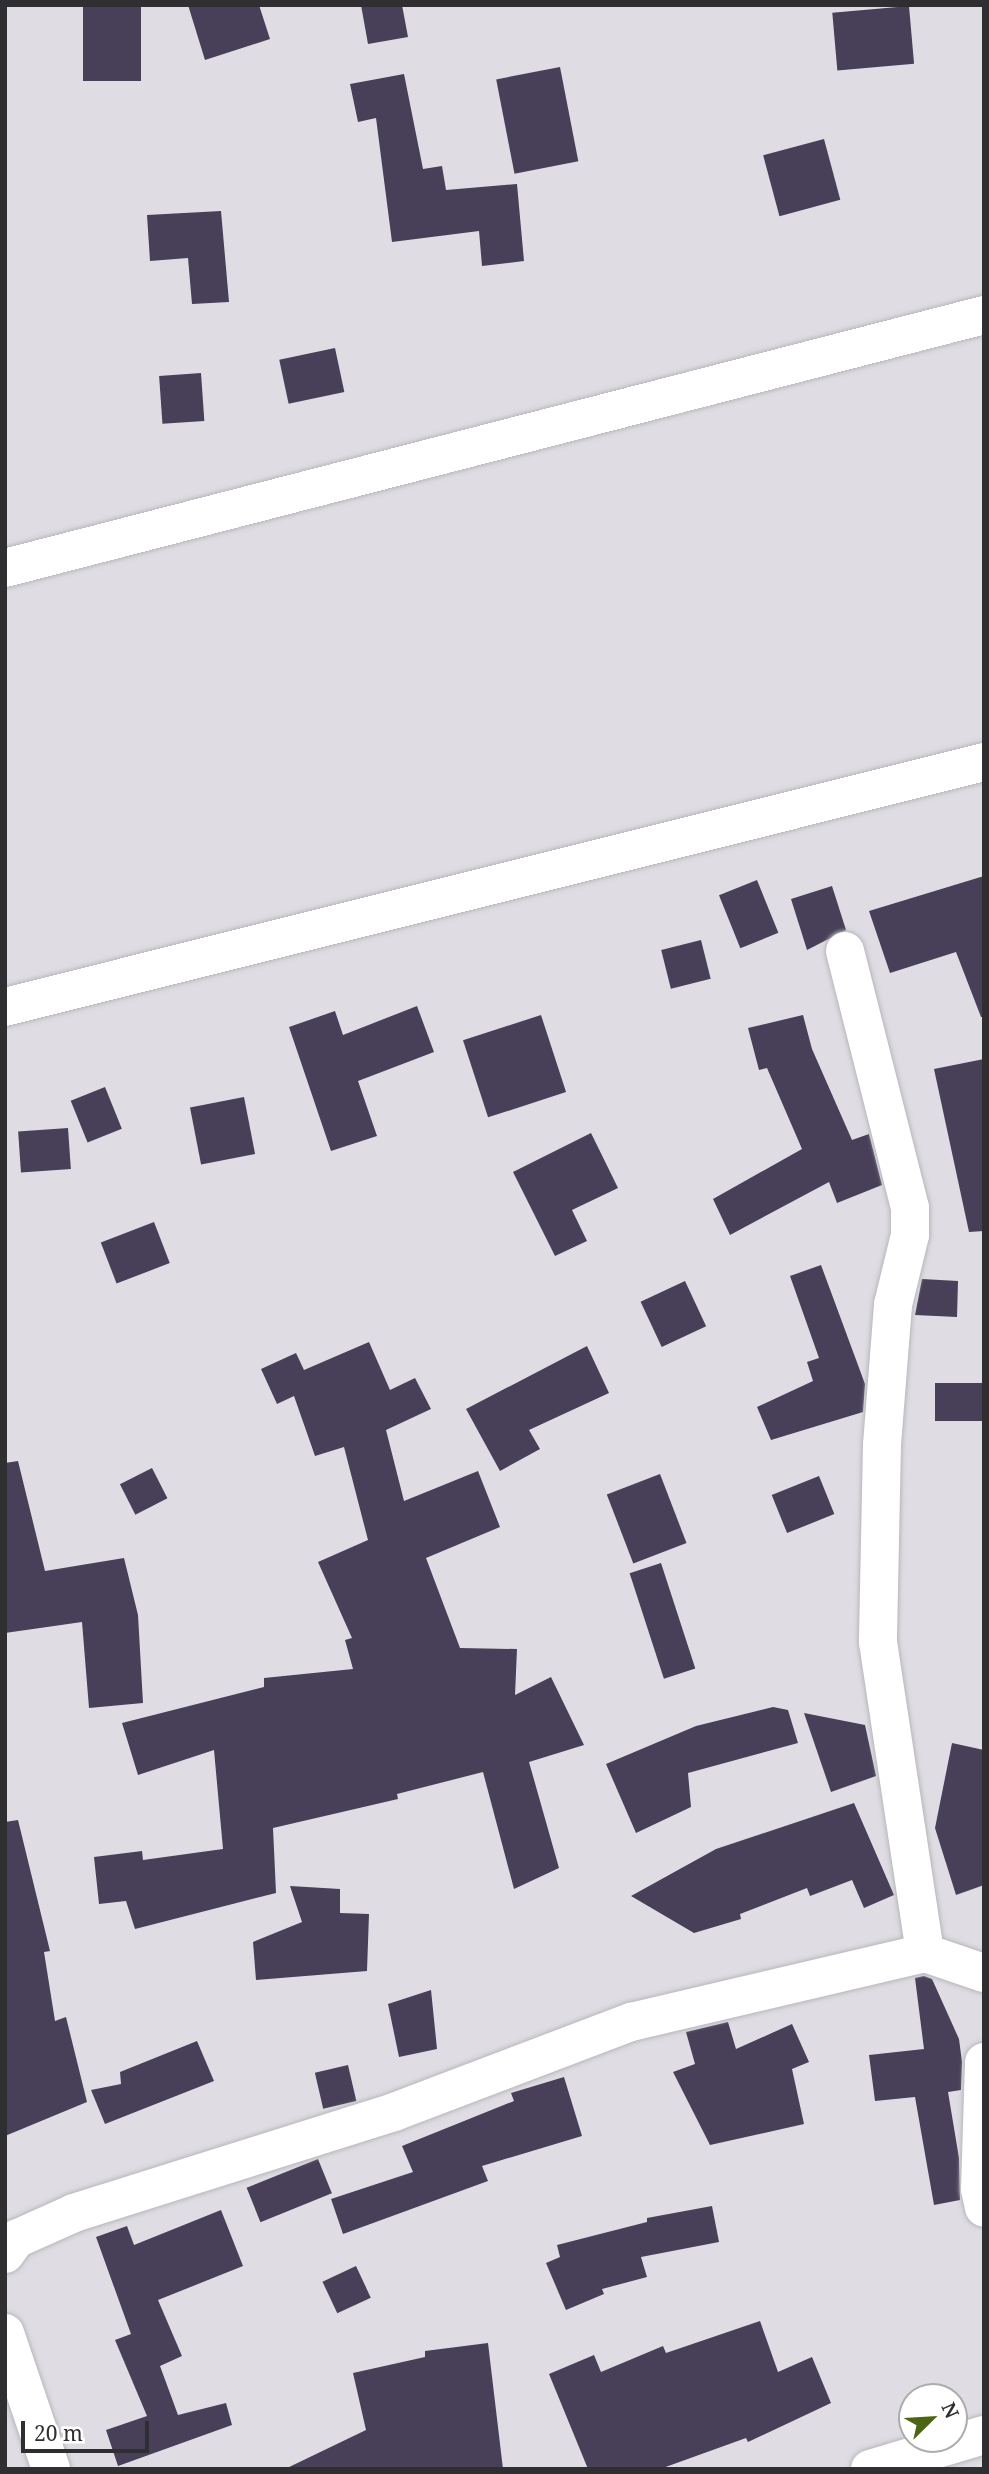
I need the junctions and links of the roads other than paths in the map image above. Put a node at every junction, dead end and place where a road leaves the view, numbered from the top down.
1 (984, 315) edge
2 (5, 568) edge
3 (984, 762) edge
4 (845, 951) dead end
5 (5, 1007) edge
6 (926, 1953) junction
7 (984, 1973) edge
8 (984, 2062) edge
9 (984, 2208) edge
10 (5, 2254) edge
11 (5, 2333) edge
12 (984, 2435) edge
13 (51, 2469) edge
14 (870, 2469) edge

1 - 2 street
3 - 5 street
4 - 6 street
6 - 7 street
6 - 10 street
8 - 9 street
11 - 13 street
12 - 14 street

